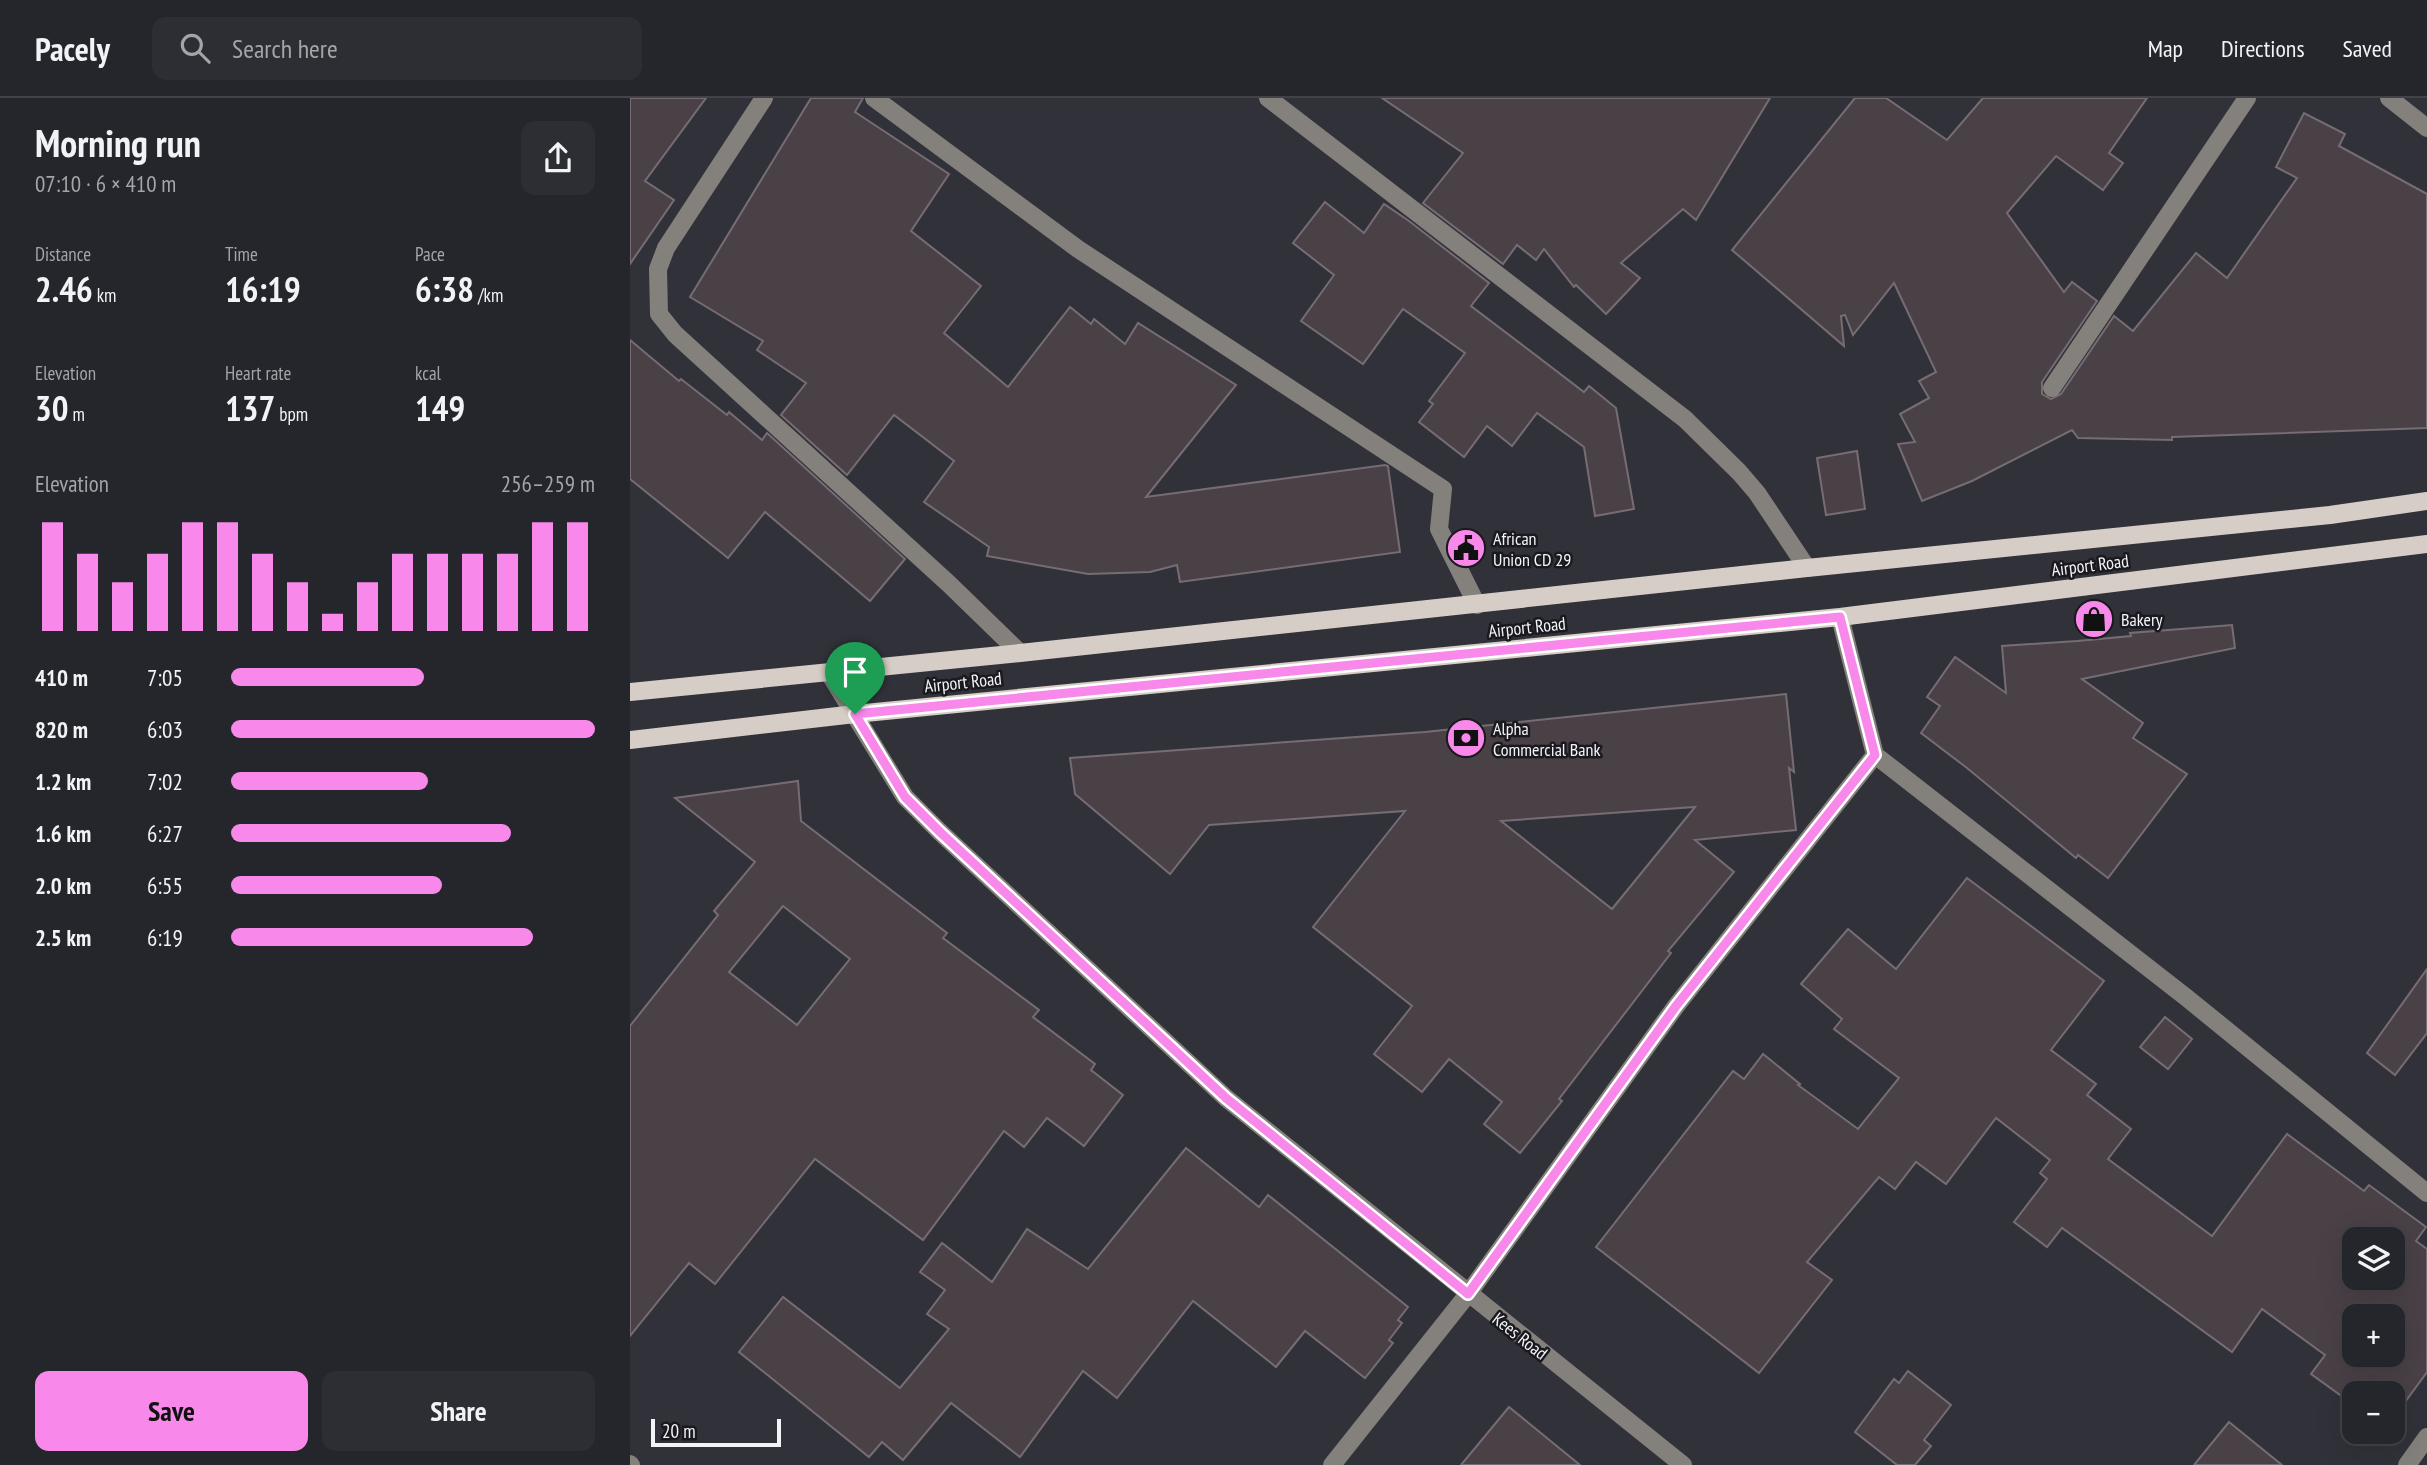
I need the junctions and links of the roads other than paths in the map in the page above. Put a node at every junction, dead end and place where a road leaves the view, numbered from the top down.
1 (764, 98) edge
2 (874, 98) edge
3 (1268, 98) edge
4 (2247, 98) edge
5 (2389, 98) edge
6 (2427, 128) edge
7 (2052, 388) dead end
8 (2427, 501) edge
9 (2427, 544) edge
10 (1807, 568) junction
11 (1477, 605) junction
12 (1840, 617) junction
13 (1020, 653) junction
14 (829, 673) junction
15 (630, 692) edge
16 (855, 714) junction
17 (630, 740) edge
18 (1875, 755) junction
19 (2427, 1193) edge
20 (1468, 1294) junction
21 (2427, 1437) edge
22 (1332, 1465) edge
23 (1683, 1465) edge
24 (2407, 1465) edge

1 - 13 street
2 - 11 street
3 - 10 street
4 - 7 street
5 - 6 street
8 - 10 main road, Airport Road
9 - 12 main road, Airport Road
10 - 11 main road, Airport Road
11 - 13 main road, Airport Road
12 - 16 main road, Airport Road
12 - 18 street
13 - 14 main road, Airport Road
14 - 15 main road, Airport Road
14 - 16 street, Kees Road
16 - 17 main road, Airport Road
16 - 20 street, Kees Road
18 - 19 street
18 - 20 street
20 - 22 street
20 - 23 street, Kees Road
21 - 24 street

